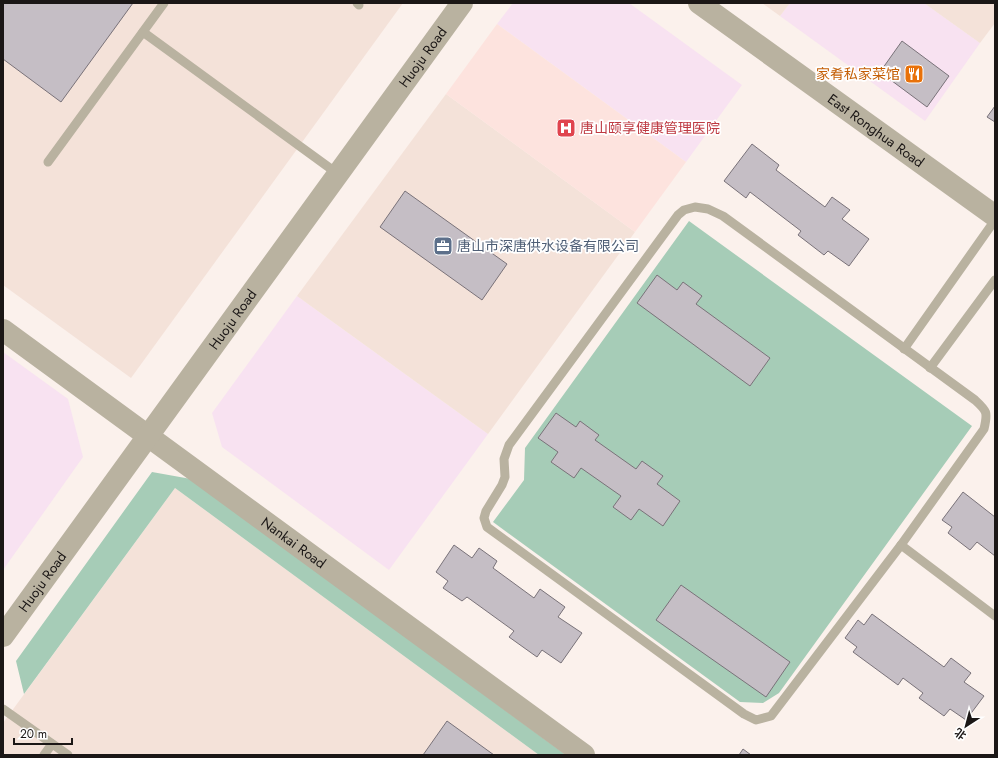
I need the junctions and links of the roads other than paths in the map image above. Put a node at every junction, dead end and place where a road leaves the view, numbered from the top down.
1 (164, 3) edge
2 (462, 3) edge
3 (699, 3) edge
4 (143, 32) junction
5 (48, 162) dead end
6 (338, 174) junction
7 (995, 216) edge
8 (995, 220) edge
9 (995, 280) edge
10 (3, 330) edge
11 (904, 349) junction
12 (930, 368) junction
13 (148, 436) junction
14 (901, 545) junction
15 (995, 616) edge
16 (3, 636) edge
17 (3, 709) edge
18 (52, 744) junction
19 (44, 755) edge
20 (68, 755) edge
21 (584, 755) edge

1 - 4 lane
2 - 6 street, Huoju Road
3 - 7 street, East Ronghua Road
4 - 5 lane
4 - 6 lane
6 - 13 street, Huoju Road
8 - 11 lane
9 - 12 lane
10 - 13 street, Nankai Road
11 - 12 lane
11 - 14 lane
12 - 14 lane
13 - 16 street, Huoju Road
13 - 21 street, Nankai Road
14 - 15 lane
17 - 18 lane
18 - 19 lane
18 - 20 lane

